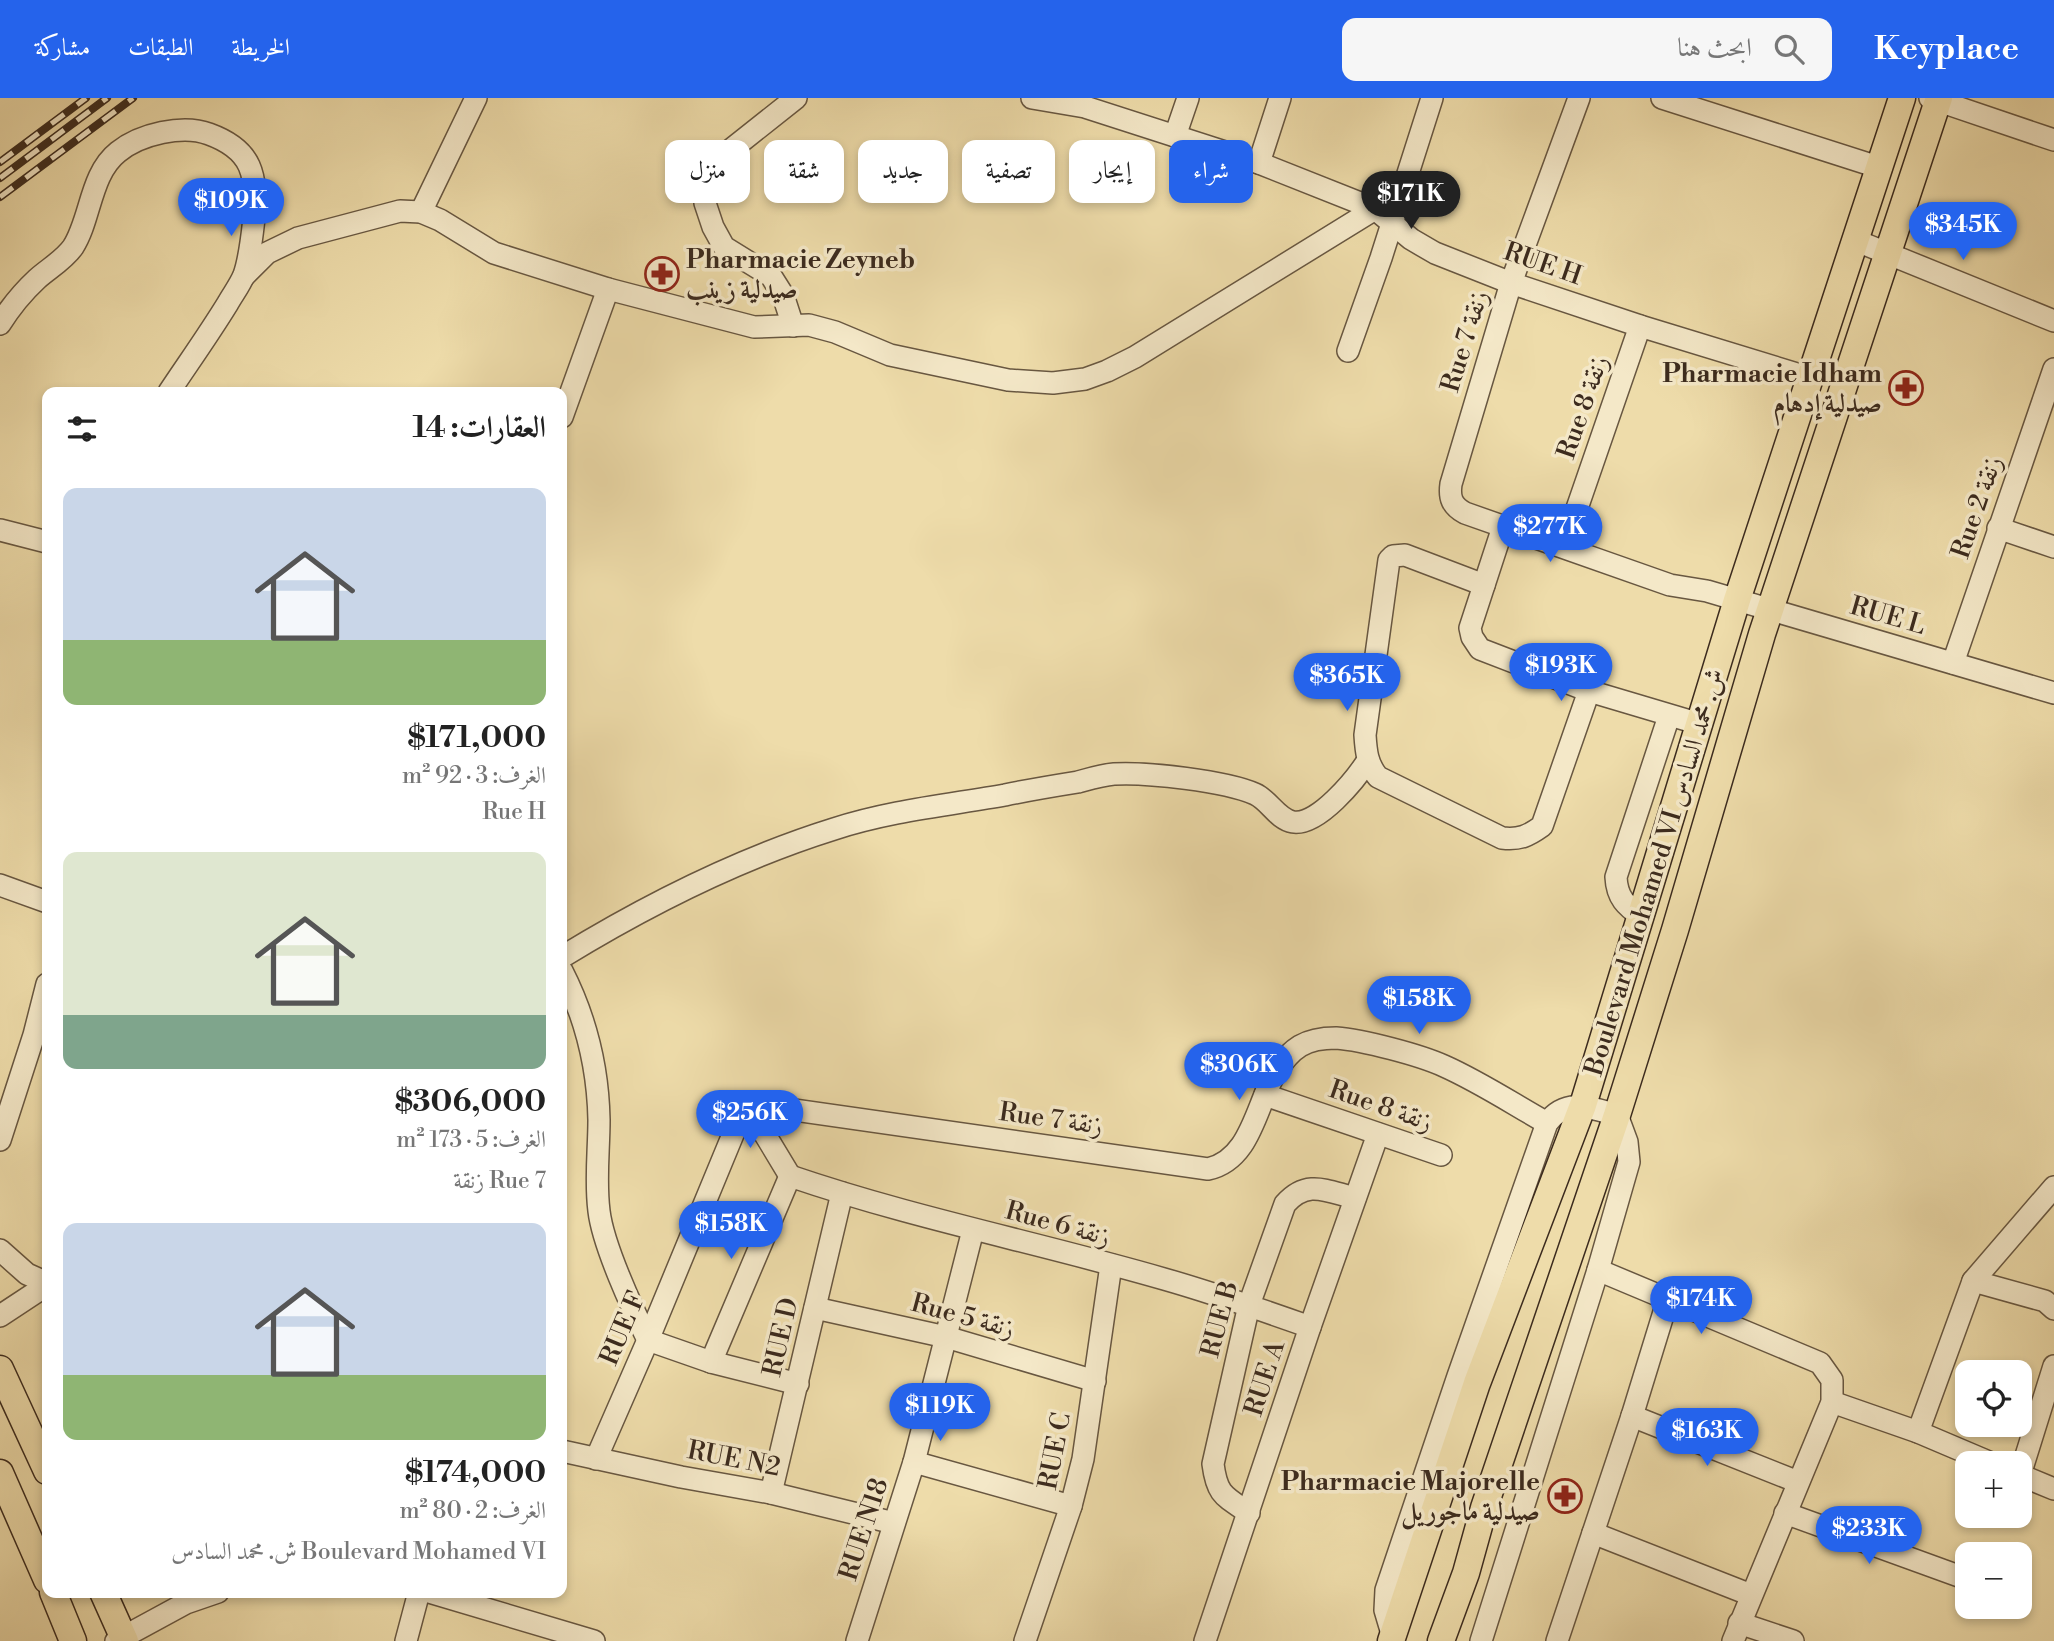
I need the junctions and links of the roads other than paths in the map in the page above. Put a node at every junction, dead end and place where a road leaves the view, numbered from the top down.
1 (475, 98) edge
2 (796, 98) edge
3 (1032, 98) edge
4 (1188, 98) edge
5 (1280, 98) edge
6 (1432, 98) edge
7 (1579, 98) edge
8 (1662, 98) edge
9 (1902, 98) edge
10 (1936, 99) edge
11 (1087, 103) edge
12 (1719, 107) edge
13 (1175, 136) junction
14 (2054, 140) edge
15 (1259, 163) junction
16 (1881, 168) junction
17 (421, 212) junction
18 (1384, 216) junction
19 (1857, 241) junction
20 (1888, 254) junction
21 (244, 276) junction
22 (1511, 283) junction
23 (608, 289) junction
24 (2054, 321) edge
25 (0, 324) edge
26 (793, 326) junction
27 (1640, 326) junction
28 (1348, 351) dead end
29 (2054, 371) edge
30 (1810, 378) junction
31 (172, 387) edge
32 (567, 403) edge
33 (1451, 484) joint
34 (1503, 527) junction
35 (1998, 528) junction
36 (0, 530) edge
37 (42, 541) edge
38 (1564, 547) junction
39 (2054, 547) edge
40 (1484, 585) junction
41 (1737, 600) junction
42 (1771, 610) junction
43 (1953, 663) junction
44 (1589, 691) junction
45 (2054, 693) edge
46 (1669, 716) junction
47 (1700, 724) junction
48 (1368, 760) junction
49 (0, 885) edge
50 (42, 900) edge
51 (1642, 917) junction
52 (567, 954) edge
53 (567, 982) edge
54 (42, 1004) edge
55 (1265, 1095) junction
56 (746, 1102) junction
57 (1583, 1105) junction
58 (1618, 1115) junction
59 (1547, 1123) junction
60 (1378, 1134) junction
61 (0, 1140) edge
62 (1441, 1155) dead end
63 (790, 1175) junction
64 (2054, 1187) edge
65 (842, 1193) junction
66 (1355, 1198) junction
67 (972, 1230) junction
68 (0, 1250) edge
69 (1111, 1265) junction
70 (1598, 1269) junction
71 (1973, 1281) junction
72 (42, 1282) edge
73 (42, 1287) edge
74 (1668, 1299) junction
75 (1249, 1305) junction
76 (816, 1308) junction
77 (2054, 1309) edge
78 (0, 1316) edge
79 (1310, 1327) junction
80 (946, 1337) junction
81 (648, 1340) junction
82 (710, 1362) junction
83 (2054, 1366) edge
84 (0, 1369) edge
85 (1467, 1379) junction
86 (1095, 1381) junction
87 (798, 1384) junction
88 (1832, 1402) junction
89 (1516, 1416) junction
90 (1632, 1416) junction
91 (1550, 1421) junction
92 (1918, 1432) junction
93 (1963, 1451) edge
94 (2027, 1451) edge
95 (567, 1452) edge
96 (596, 1459) junction
97 (42, 1460) edge
98 (914, 1462) junction
99 (0, 1473) edge
100 (2032, 1480) edge
101 (1798, 1482) junction
102 (2054, 1489) edge
103 (771, 1493) junction
104 (1071, 1506) junction
105 (1249, 1513) junction
106 (1785, 1513) junction
107 (894, 1523) junction
108 (1593, 1533) junction
109 (42, 1569) edge
110 (1466, 1573) junction
111 (1955, 1575) edge
112 (1497, 1590) junction
113 (1751, 1595) junction
114 (55, 1598) edge
115 (105, 1598) edge
116 (201, 1598) edge
117 (417, 1598) edge
118 (449, 1598) edge
119 (1736, 1632) edge
120 (1392, 1639) edge
121 (121, 1640) edge
122 (73, 1641) edge
123 (406, 1641) edge
124 (594, 1641) edge
125 (857, 1641) edge
126 (1025, 1641) edge
127 (1205, 1641) edge
128 (1441, 1641) edge
129 (1481, 1641) edge
130 (1557, 1641) edge
131 (1793, 1641) edge

1 - 17 street
2 - 26 street
3 - 11 street, RUE H
4 - 13 street
5 - 15 street
6 - 18 street
7 - 22 street, Rue 7 زنقة
8 - 12 street
9 - 16 main road, Boulevard Mohamed VI ش. محمد السادس
10 - 14 street
10 - 20 main road, Boulevard Mohamed VI ش. محمد السادس
11 - 13 street, RUE H
12 - 16 street
13 - 15 street, RUE H
15 - 18 street, RUE H
16 - 19 main road, Boulevard Mohamed VI ش. محمد السادس
17 - 21 street
17 - 23 street
18 - 22 street, RUE H
18 - 26 street
18 - 28 street
19 - 20 street
19 - 30 main road, Boulevard Mohamed VI ش. محمد السادس
20 - 24 street
20 - 42 main road, Boulevard Mohamed VI ش. محمد السادس
21 - 25 street
21 - 31 street
22 - 27 street, RUE H
22 - 33 street, Rue 7 زنقة
23 - 26 street
23 - 32 street
27 - 30 street, RUE H
27 - 38 street, Rue 8 زنقة
29 - 35 street, Rue 2 زنقة
30 - 41 main road, Boulevard Mohamed VI ش. محمد السادس
33 - 34 street, RUE L
34 - 38 street, RUE L
34 - 40 street
35 - 39 street
35 - 43 street, Rue 2 زنقة
36 - 37 street
38 - 41 street, RUE L
40 - 44 street
40 - 48 street
41 - 42 street, RUE L
41 - 47 main road, Boulevard Mohamed VI ش. محمد السادس
42 - 43 street, RUE L
42 - 58 main road, Boulevard Mohamed VI ش. محمد السادس
43 - 45 street, RUE L
44 - 46 street
44 - 48 street
46 - 47 street
46 - 51 street
47 - 51 main road, Boulevard Mohamed VI ش. محمد السادس
48 - 52 street
49 - 50 street
51 - 57 main road, Boulevard Mohamed VI ش. محمد السادس
53 - 81 street
54 - 61 street
55 - 56 street, Rue 7 زنقة
55 - 59 street, Rue 7 زنقة
55 - 60 street, Rue 8 زنقة
56 - 63 street
56 - 81 street, RUE F
57 - 58 street
57 - 59 street
57 - 85 main road, Boulevard Mohamed VI ش. محمد السادس
58 - 70 street
58 - 89 main road, Boulevard Mohamed VI ش. محمد السادس
59 - 85 street
60 - 62 street, Rue 8 زنقة
60 - 66 street, RUE A
63 - 65 street, Rue 6 زنقة
63 - 82 street
64 - 71 street
65 - 67 street, Rue 6 زنقة
65 - 76 street, RUE D
66 - 75 street, RUE B
66 - 79 street, RUE A
67 - 69 street, Rue 6 زنقة
67 - 80 street, RUE N18
68 - 72 street
69 - 75 street, Rue 6 زنقة
69 - 86 street, RUE C
70 - 74 street
70 - 91 street
71 - 77 street
71 - 92 street
73 - 78 street
74 - 88 street
74 - 90 street
75 - 79 street, Rue 6 زنقة
75 - 105 street, RUE B
76 - 80 street, Rue 5 زنقة
76 - 87 street, RUE D
79 - 105 street, RUE A
80 - 86 street, Rue 5 زنقة
80 - 98 street, RUE N18
81 - 82 street
81 - 96 street, RUE F
82 - 87 street
83 - 94 street
84 - 97 main road
85 - 120 main road, Boulevard Mohamed VI ش. محمد السادس
86 - 104 street, RUE C
87 - 103 street, RUE D
88 - 92 street
88 - 101 street
89 - 91 street
89 - 110 main road, Boulevard Mohamed VI ش. محمد السادس
90 - 101 street
90 - 108 street
91 - 112 street
92 - 93 street
95 - 96 street, RUE N2
96 - 103 street, RUE N2
98 - 104 street
98 - 107 street, RUE N18
99 - 109 main road
100 - 102 street
101 - 106 street
103 - 107 street, RUE N2
104 - 126 street, RUE C
105 - 127 street, RUE A
106 - 111 street
106 - 113 street
107 - 125 street, RUE N18
108 - 113 street
108 - 130 street
110 - 112 street
110 - 128 main road, Boulevard Mohamed VI ش. محمد السادس
112 - 129 street
113 - 119 street
114 - 122 main road
115 - 121 main road
116 - 121 street
117 - 123 street
118 - 124 street
119 - 131 street

